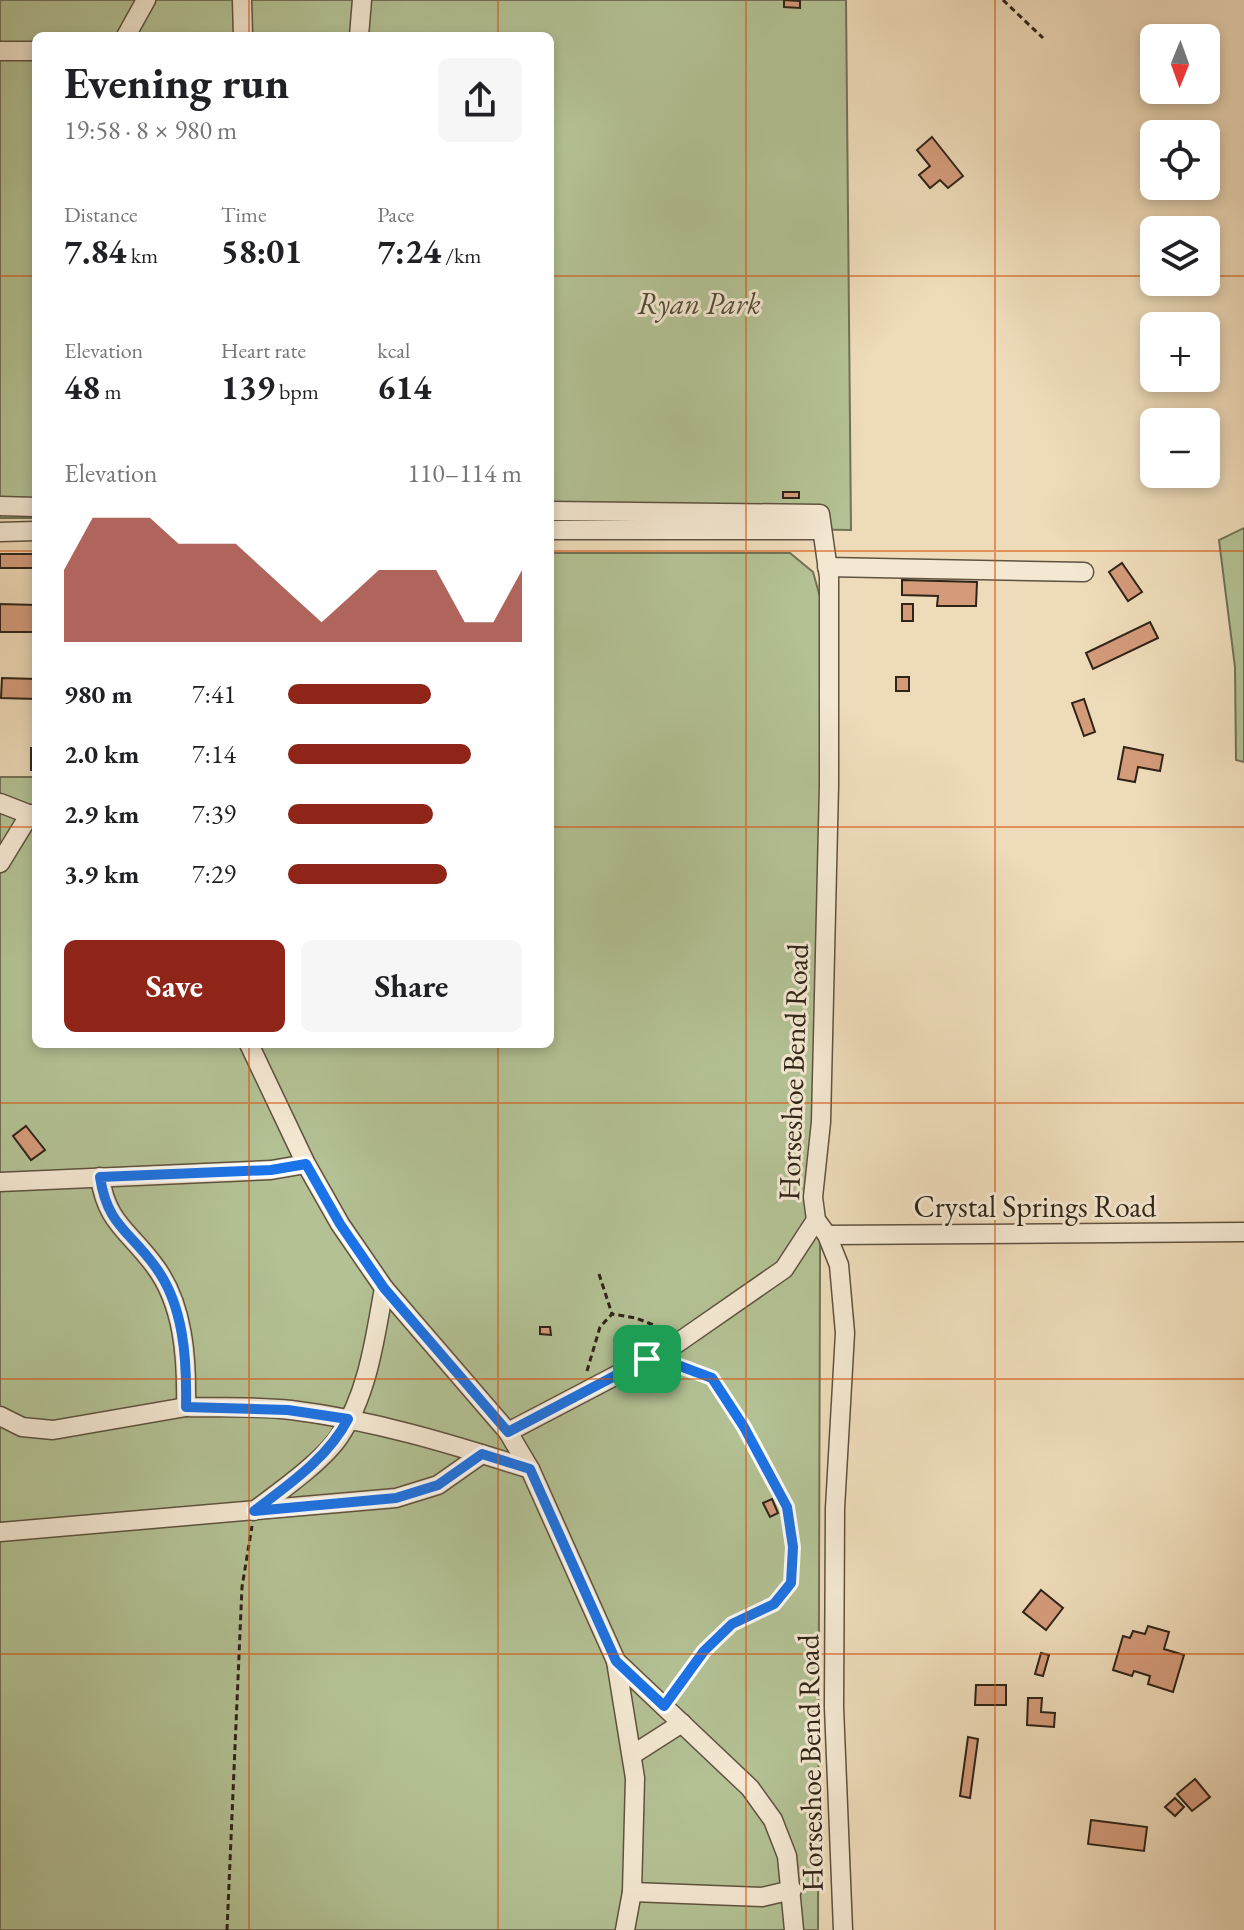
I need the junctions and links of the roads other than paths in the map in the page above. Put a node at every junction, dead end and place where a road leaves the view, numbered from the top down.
1 (146, 0) edge
2 (242, 0) edge
3 (362, 0) edge
4 (128, 32) edge
5 (243, 32) edge
6 (359, 32) edge
7 (0, 51) edge
8 (32, 51) edge
9 (0, 506) edge
10 (32, 507) edge
11 (554, 511) edge
12 (554, 530) edge
13 (821, 530) junction
14 (32, 531) edge
15 (0, 532) edge
16 (827, 567) junction
17 (1084, 572) dead end
18 (0, 803) edge
19 (32, 815) edge
20 (32, 816) edge
21 (0, 863) edge
22 (251, 1048) edge
23 (306, 1164) junction
24 (100, 1177) junction
25 (0, 1182) edge
26 (822, 1228) junction
27 (1244, 1232) edge
28 (384, 1288) junction
29 (186, 1407) junction
30 (0, 1416) edge
31 (348, 1419) junction
32 (508, 1432) junction
33 (482, 1454) junction
34 (530, 1469) junction
35 (254, 1511) junction
36 (0, 1532) edge
37 (616, 1661) junction
38 (682, 1723) junction
39 (632, 1755) junction
40 (792, 1890) junction
41 (632, 1892) junction
42 (625, 1930) edge
43 (794, 1930) edge
44 (843, 1930) edge

1 - 4 street
2 - 5 street
3 - 6 street
7 - 8 street
9 - 10 street
11 - 13 street
12 - 13 street
13 - 16 street, Horseshoe Bend Road
14 - 15 street
16 - 17 street
16 - 26 street, Horseshoe Bend Road
18 - 19 street
20 - 21 street
22 - 23 street
23 - 24 street
23 - 28 street
24 - 25 street
24 - 29 street
26 - 27 street, Crystal Springs Road
26 - 32 street
26 - 44 street, Horseshoe Bend Road
28 - 31 street
28 - 32 street
29 - 30 street
29 - 31 street
31 - 33 street
31 - 35 street
32 - 34 street
33 - 34 street
33 - 35 street
34 - 37 street
35 - 36 street
37 - 38 street
37 - 39 street
38 - 39 street
38 - 40 street
39 - 41 street
40 - 41 street
40 - 43 street
41 - 42 street

